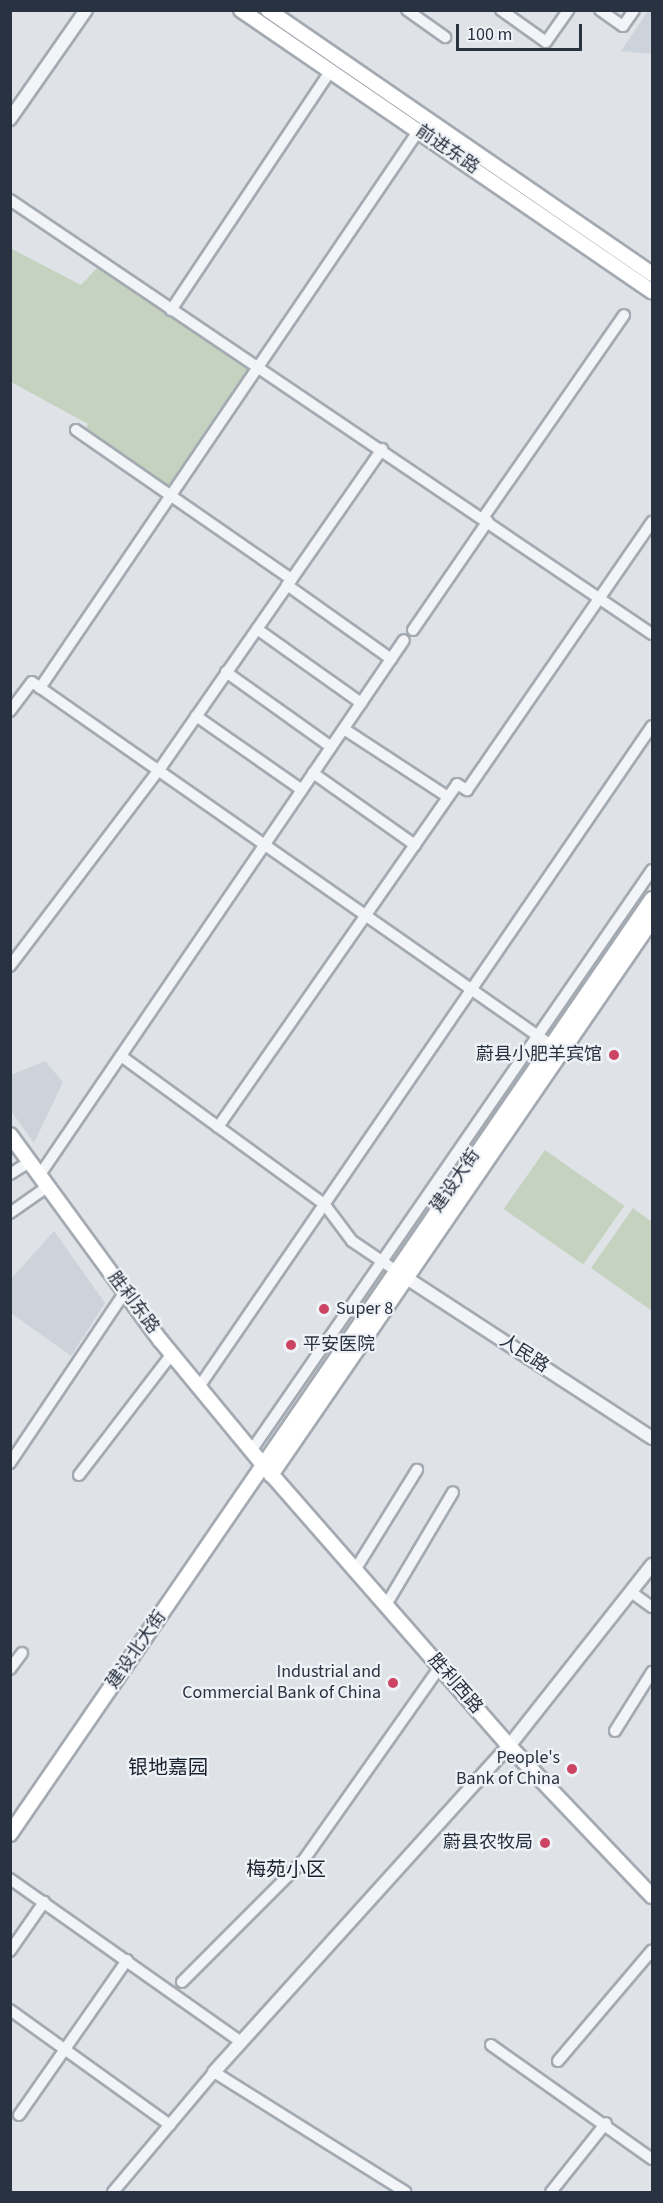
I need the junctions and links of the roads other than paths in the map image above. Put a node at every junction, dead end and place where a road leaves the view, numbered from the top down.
1 (86, 10) edge
2 (241, 10) edge
3 (268, 10) edge
4 (407, 10) edge
5 (501, 10) edge
6 (568, 10) edge
7 (600, 10) edge
8 (634, 10) edge
9 (445, 37) dead end
10 (331, 70) junction
11 (10, 119) edge
12 (418, 130) junction
13 (10, 200) edge
14 (652, 274) edge
15 (652, 291) edge
16 (171, 310) junction
17 (624, 315) dead end
18 (257, 369) junction
19 (76, 430) dead end
20 (382, 449) junction
21 (171, 496) junction
22 (486, 520) junction
23 (652, 522) edge
24 (289, 582) junction
25 (600, 598) junction
26 (256, 629) junction
27 (413, 630) dead end
28 (652, 634) edge
29 (404, 640) dead end
30 (391, 659) junction
31 (226, 672) junction
32 (40, 688) junction
33 (361, 703) junction
34 (10, 711) edge
35 (196, 716) junction
36 (652, 726) edge
37 (344, 729) junction
38 (331, 747) junction
39 (159, 770) junction
40 (313, 773) junction
41 (302, 790) junction
42 (448, 798) junction
43 (265, 844) junction
44 (415, 845) junction
45 (652, 870) edge
46 (652, 899) edge
47 (366, 915) junction
48 (652, 920) edge
49 (10, 966) edge
50 (471, 989) junction
51 (538, 1036) junction
52 (555, 1048) junction
53 (121, 1056) junction
54 (218, 1127) junction
55 (10, 1135) edge
56 (29, 1162) junction
57 (10, 1174) edge
58 (43, 1182) junction
59 (325, 1205) junction
60 (10, 1214) edge
61 (383, 1262) junction
62 (400, 1274) junction
63 (125, 1292) junction
64 (172, 1354) junction
65 (199, 1387) junction
66 (652, 1438) edge
67 (251, 1451) junction
68 (10, 1463) edge
69 (268, 1470) junction
70 (417, 1470) dead end
71 (79, 1475) dead end
72 (453, 1492) dead end
73 (652, 1565) edge
74 (355, 1570) junction
75 (631, 1592) junction
76 (386, 1605) junction
77 (652, 1607) edge
78 (22, 1653) dead end
79 (440, 1667) junction
80 (10, 1669) edge
81 (652, 1672) edge
82 (615, 1731) dead end
83 (509, 1746) junction
84 (10, 1834) edge
85 (10, 1879) edge
86 (652, 1896) edge
87 (44, 1902) junction
88 (652, 1950) edge
89 (10, 1951) edge
90 (127, 1960) junction
91 (182, 1982) dead end
92 (10, 2010) edge
93 (241, 2042) junction
94 (491, 2045) dead end
95 (64, 2050) junction
96 (558, 2061) dead end
97 (214, 2072) junction
98 (19, 2115) dead end
99 (606, 2123) junction
100 (170, 2125) junction
101 (652, 2159) edge
102 (113, 2193) edge
103 (405, 2193) edge
104 (551, 2193) edge

1 - 11 street
2 - 10 main road, 前进东路
3 - 14 main road, 前进东路
4 - 9 street
5 - 6 street
7 - 8 street
10 - 12 main road, 前进东路
10 - 16 street
12 - 15 main road, 前进东路
12 - 18 street
13 - 16 street
16 - 18 street
17 - 22 street
18 - 20 street
18 - 21 street
19 - 21 street
20 - 22 street
20 - 24 street
21 - 24 street
21 - 32 street
22 - 25 street
22 - 27 street
23 - 25 street
24 - 26 street
24 - 30 street
25 - 28 street
25 - 42 street
26 - 31 street
26 - 33 street
29 - 30 street
30 - 33 street
31 - 35 street
31 - 38 street
32 - 34 street
32 - 39 street
33 - 37 street
35 - 39 street
35 - 41 street
36 - 50 street
37 - 38 street
37 - 42 street
38 - 40 street
39 - 43 street
39 - 49 street
40 - 41 street
40 - 44 street
41 - 43 street
42 - 44 street
43 - 47 street
43 - 53 street
44 - 47 street
45 - 51 street
46 - 52 main road, 建设大街
47 - 50 street
47 - 54 street
48 - 52 main road, 建设大街
50 - 51 street
50 - 59 street
51 - 52 street
51 - 61 street
52 - 62 main road, 建设大街
53 - 54 street
53 - 58 street
54 - 59 street
55 - 56 main road, 胜利东路
56 - 57 street
56 - 58 main road, 胜利东路
58 - 60 street
58 - 63 main road, 胜利东路
59 - 61 street
59 - 65 street
61 - 62 street
61 - 67 street
62 - 66 street, 人民路
62 - 69 main road, 建设大街
63 - 64 main road, 胜利东路
63 - 68 street
64 - 65 main road, 胜利东路
64 - 71 street
65 - 67 main road, 胜利东路
67 - 69 main road, 胜利东路
69 - 74 main road, 胜利西路
69 - 84 main road, 建设北大街
70 - 74 street
72 - 76 street
73 - 75 street
74 - 76 main road, 胜利西路
75 - 77 street
75 - 83 street
76 - 79 main road, 胜利西路
78 - 80 street
79 - 83 main road, 胜利西路
79 - 91 street
81 - 82 street
83 - 86 main road, 胜利西路
83 - 93 street
85 - 87 street
87 - 89 street
87 - 90 street
88 - 96 street
90 - 93 street
90 - 95 street
92 - 95 street
93 - 97 street
94 - 99 street
95 - 98 street
95 - 100 street
97 - 100 street
97 - 103 street
99 - 101 street
99 - 104 street
100 - 102 street

